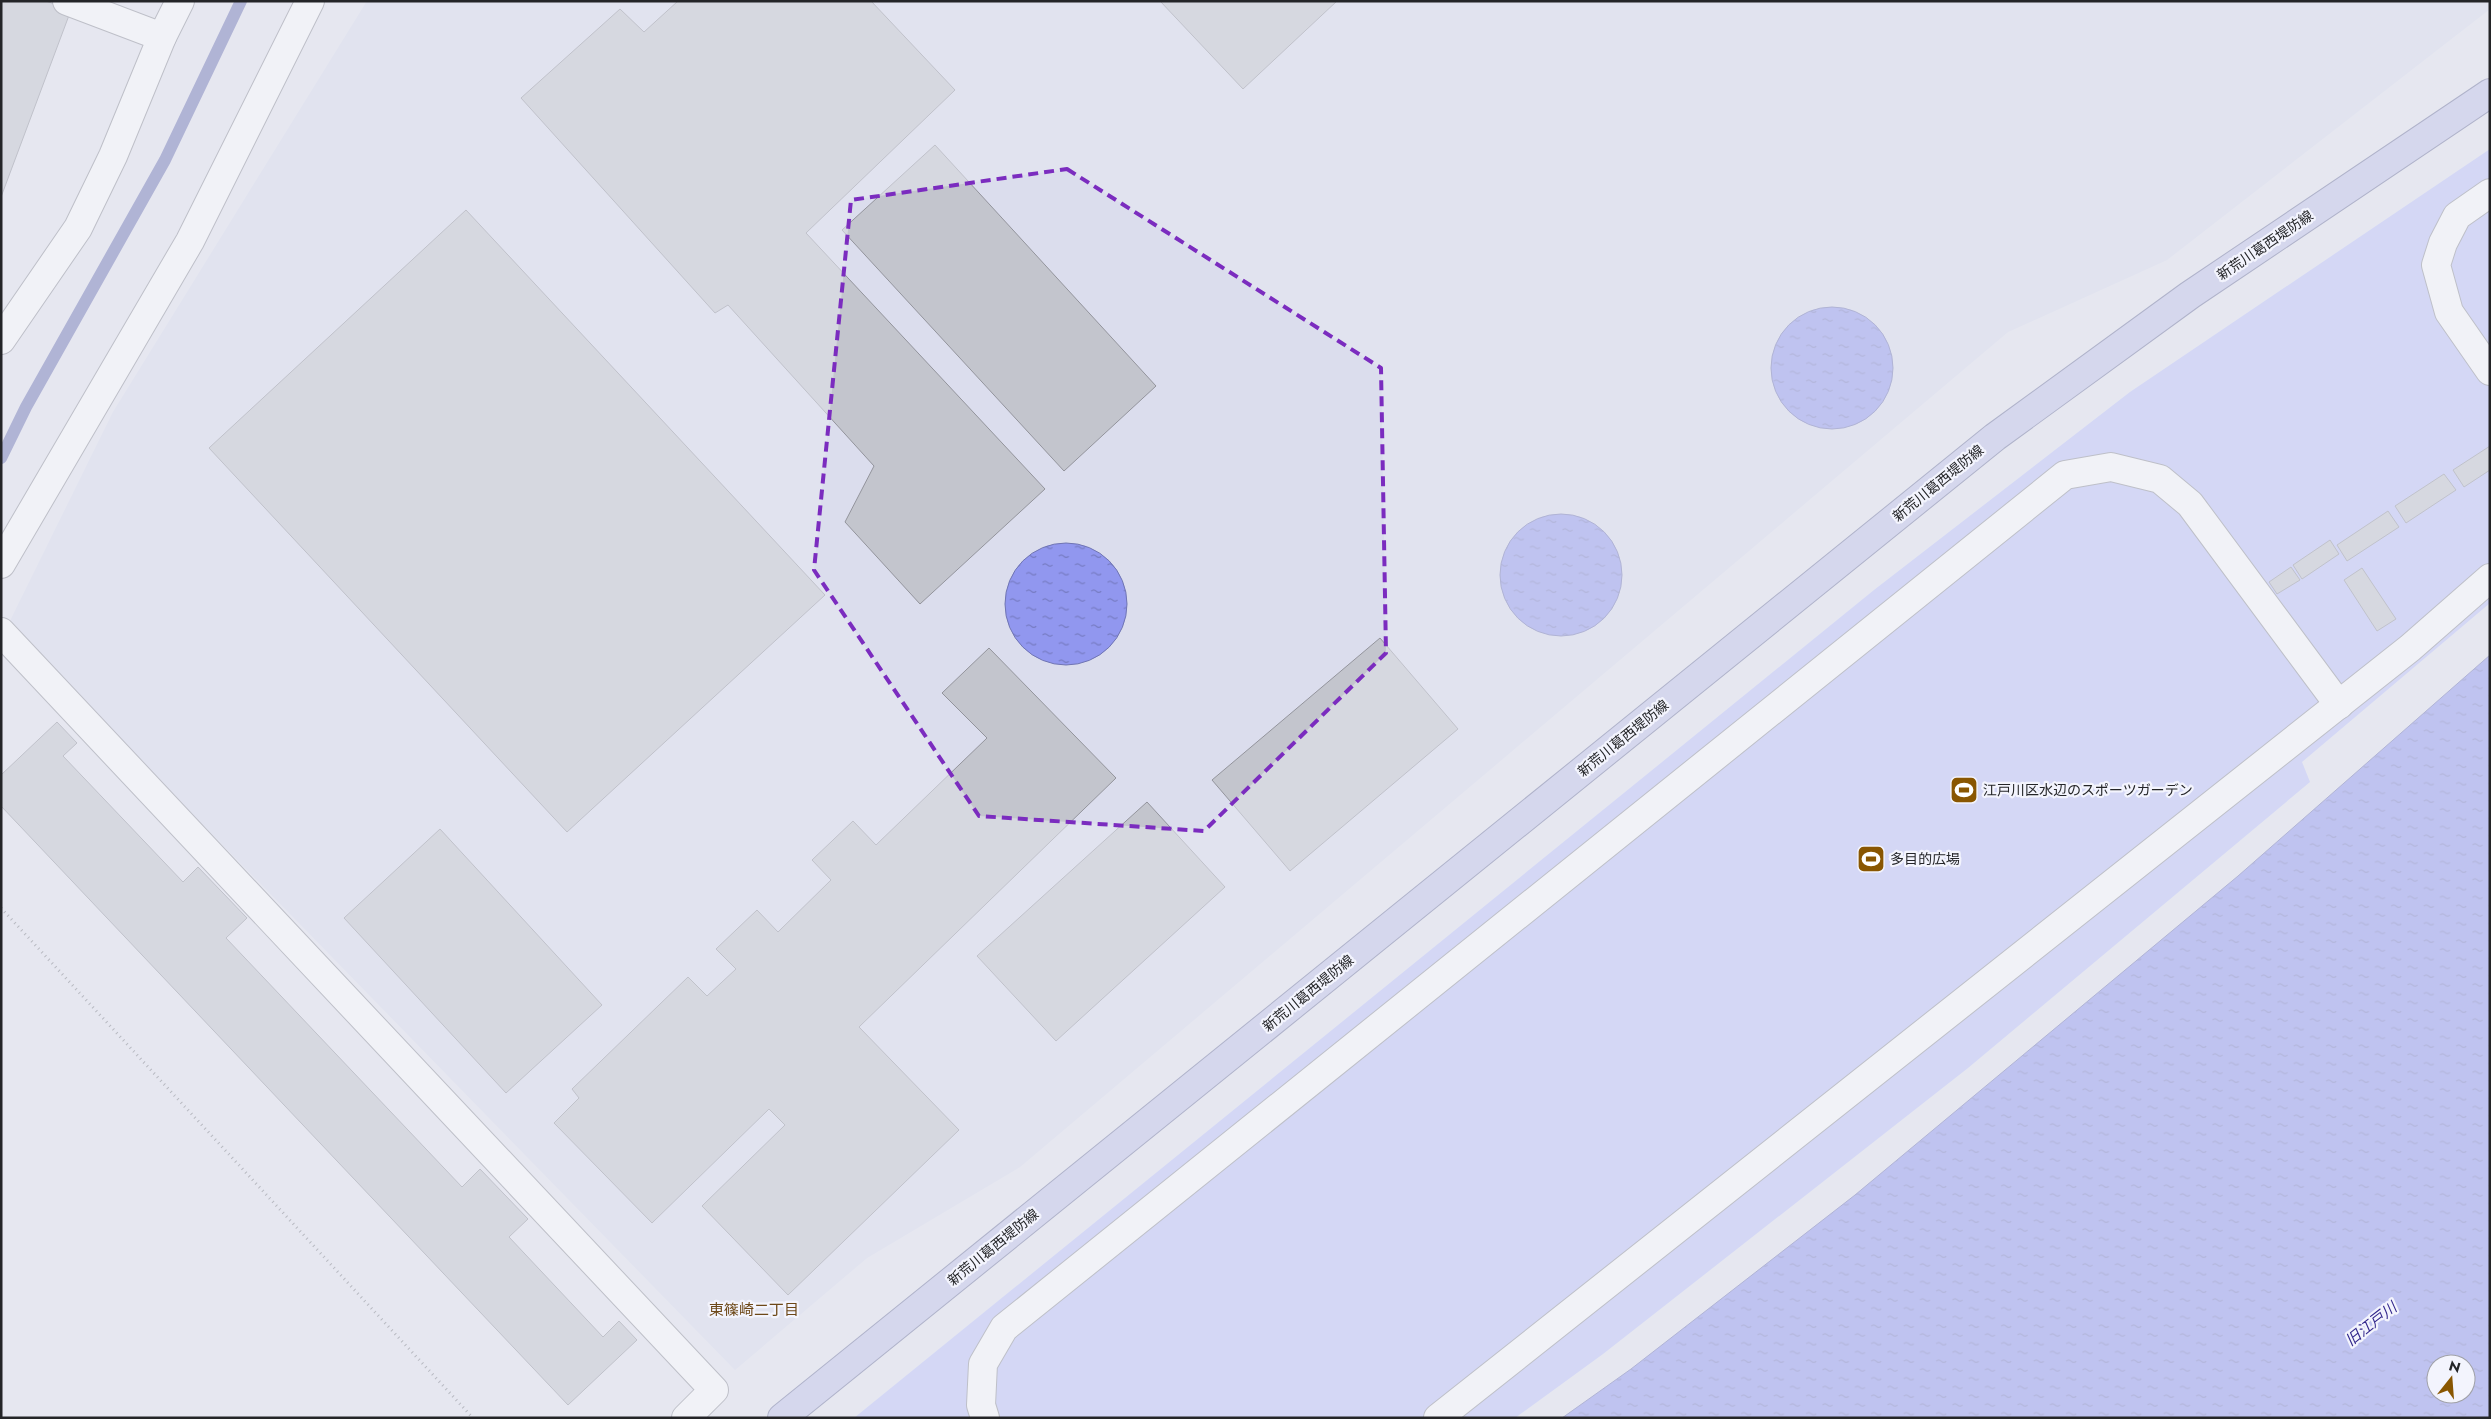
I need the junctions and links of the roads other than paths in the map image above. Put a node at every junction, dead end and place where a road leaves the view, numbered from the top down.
1 (67, 1) edge
2 (180, 1) edge
3 (310, 1) edge
4 (162, 37) junction
5 (2490, 93) edge
6 (2490, 193) edge
7 (1, 340) edge
8 (2490, 371) edge
9 (1, 564) edge
10 (2490, 578) edge
11 (1, 632) edge
12 (2338, 705) junction
13 (686, 1418) edge
14 (782, 1418) edge
15 (985, 1418) edge
16 (1438, 1418) edge

1 - 4 street
2 - 4 street
3 - 9 street
4 - 7 street
5 - 14 main road, 新荒川葛西堤防線
6 - 8 street
10 - 12 street
11 - 13 street
12 - 15 street
12 - 16 street

